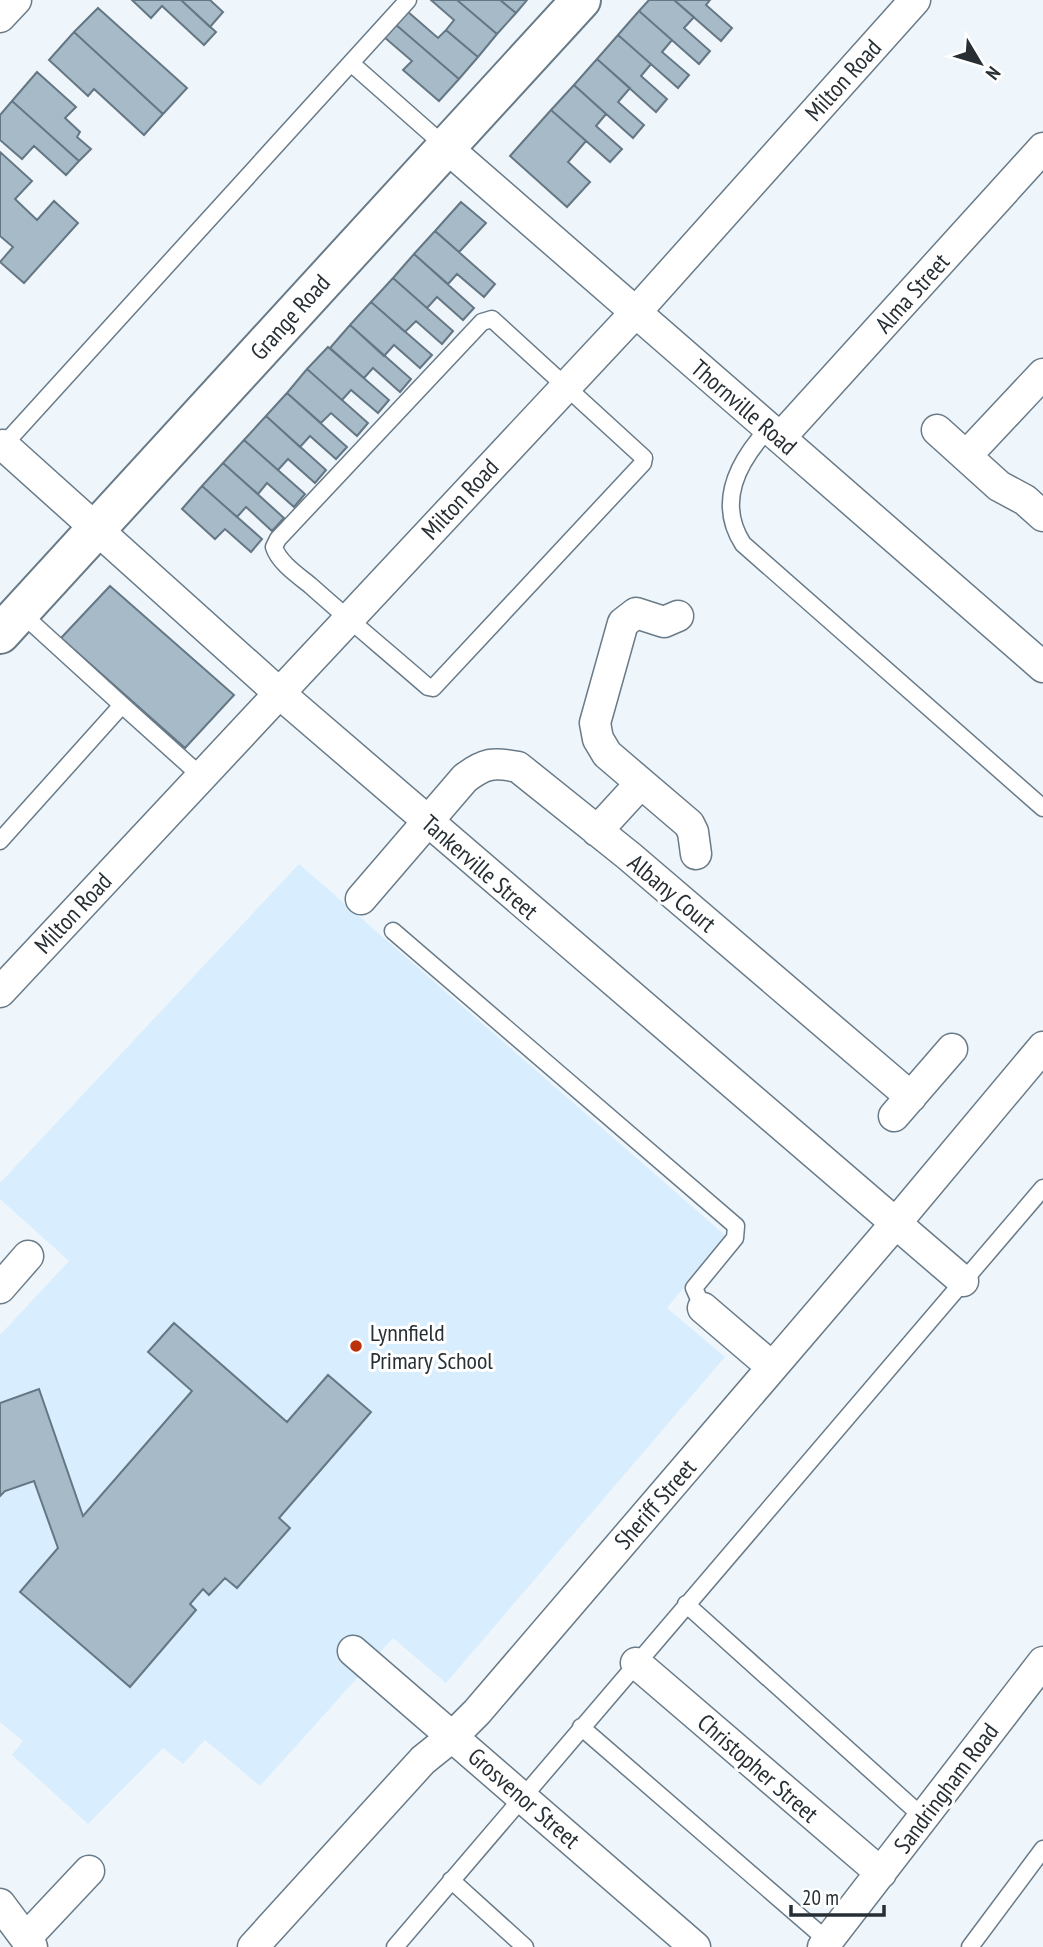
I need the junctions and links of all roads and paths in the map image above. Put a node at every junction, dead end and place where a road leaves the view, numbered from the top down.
1 (16, 0) edge
2 (408, 0) edge
3 (581, 0) edge
4 (915, 0) edge
5 (0, 17) edge
6 (352, 64) junction
7 (446, 147) junction
8 (1043, 148) edge
9 (635, 313) junction
10 (1043, 374) edge
11 (565, 386) junction
12 (937, 430) dead end
13 (774, 433) junction
14 (2, 447) edge
15 (967, 455) junction
16 (1043, 516) edge
17 (96, 530) junction
18 (678, 616) dead end
19 (348, 619) junction
20 (10, 623) edge
21 (1043, 667) edge
22 (279, 693) junction
23 (122, 705) junction
24 (201, 776) junction
25 (641, 783) junction
26 (1043, 808) edge
27 (427, 821) junction
28 (597, 831) junction
29 (0, 841) edge
30 (696, 854) dead end
31 (361, 899) dead end
32 (393, 931) dead end
33 (0, 992) edge
34 (1043, 1047) edge
35 (951, 1049) dead end
36 (1043, 1188) edge
37 (895, 1224) junction
38 (29, 1256) dead end
39 (963, 1281) junction
40 (0, 1288) edge
41 (704, 1308) joint
42 (772, 1367) junction
43 (687, 1604) junction
44 (353, 1651) dead end
45 (1043, 1662) edge
46 (636, 1663) junction
47 (581, 1727) junction
48 (453, 1736) junction
49 (522, 1796) junction
50 (924, 1818) junction
51 (1043, 1849) edge
52 (89, 1871) dead end
53 (881, 1873) junction
54 (451, 1880) junction
55 (0, 1904) edge
56 (29, 1942) edge
57 (825, 1944) edge
58 (253, 1947) edge
59 (395, 1947) edge
60 (525, 1947) edge
61 (695, 1947) edge
62 (970, 1947) edge

1 - 5 street
2 - 6 lane
3 - 7 street, Grange Road
4 - 9 street, Milton Road
6 - 7 lane
6 - 14 lane
7 - 9 street, Thornville Road
7 - 17 street, Grange Road
8 - 13 street, Alma Street
9 - 11 street, Milton Road
9 - 13 street, Thornville Road
10 - 15 street
11 - 19 street, Milton Road
11 - 19 lane
11 - 19 lane
12 - 15 street
13 - 21 street, Thornville Road
13 - 26 lane
14 - 17 street, Tankerville Street
15 - 16 street
17 - 20 street, Grange Road
17 - 22 street, Tankerville Street
18 - 25 street
19 - 22 street, Milton Road
20 - 23 lane
22 - 24 street, Milton Road
22 - 27 street, Tankerville Street
23 - 24 lane
23 - 29 lane
24 - 33 street, Milton Road
25 - 28 street
25 - 30 street
27 - 28 street, Albany Court
27 - 31 street
27 - 37 street, Tankerville Street
28 - 35 street, Albany Court
32 - 41 lane
34 - 37 street, Sheriff Street
36 - 39 lane
37 - 39 street, Tankerville Street
37 - 42 street, Sheriff Street
38 - 40 street
39 - 43 lane
41 - 42 street
42 - 48 street, Sheriff Street
43 - 46 lane
43 - 50 lane
44 - 48 street, Grosvenor Street
45 - 50 street, Sandringham Road
46 - 47 lane
46 - 53 street, Christopher Street
47 - 49 lane
47 - 57 lane
48 - 49 street, Grosvenor Street
48 - 58 street, Sheriff Street
49 - 54 lane
49 - 61 street, Grosvenor Street
50 - 53 street, Sandringham Road
51 - 62 lane
52 - 56 street
53 - 57 street, Sandringham Road
54 - 59 lane
54 - 60 lane
55 - 56 street

